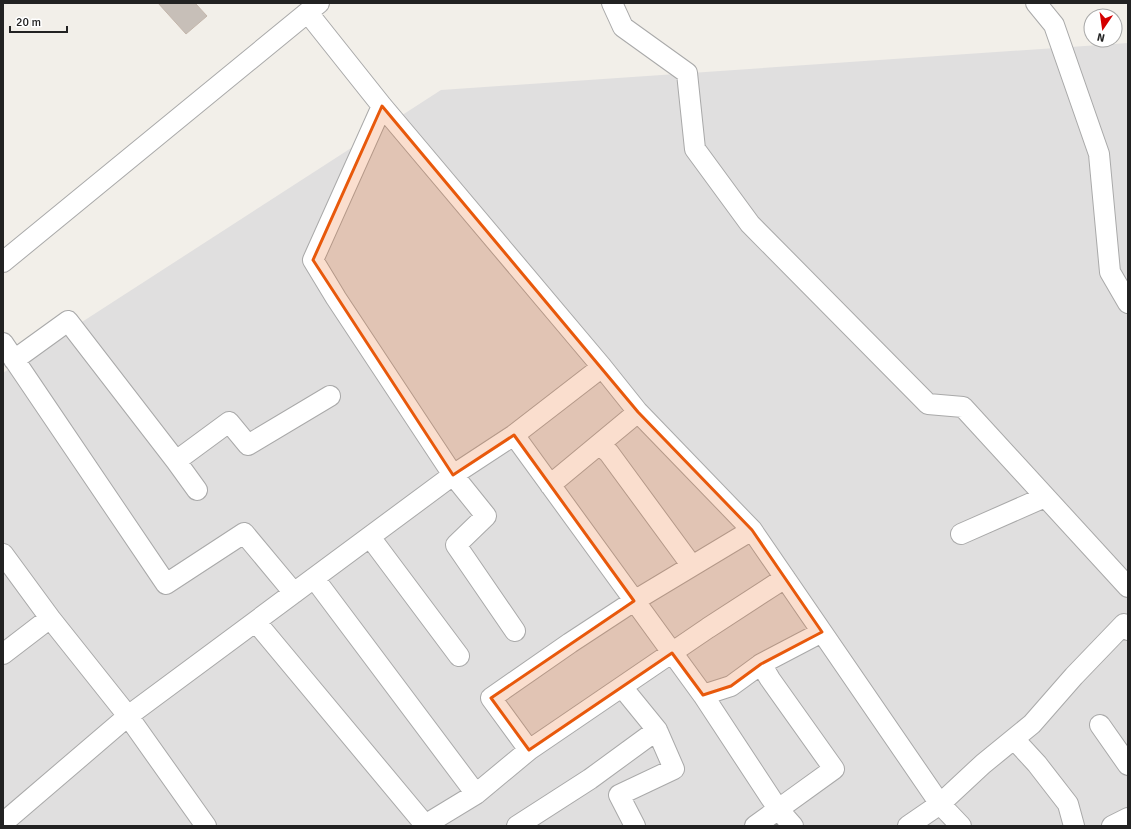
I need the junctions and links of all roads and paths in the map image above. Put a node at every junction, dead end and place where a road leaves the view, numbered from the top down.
1 (612, 3) edge
2 (1036, 3) edge
3 (314, 8) edge
4 (382, 106) junction
5 (3, 262) edge
6 (1128, 303) edge
7 (3, 343) edge
8 (14, 360) junction
9 (602, 367) junction
10 (330, 396) dead end
11 (638, 412) junction
12 (514, 435) junction
13 (600, 445) junction
14 (176, 461) junction
15 (453, 475) junction
16 (550, 485) junction
17 (197, 490) dead end
18 (1045, 497) junction
19 (752, 530) junction
20 (961, 534) dead end
21 (370, 537) junction
22 (3, 554) edge
23 (692, 566) junction
24 (314, 578) junction
25 (785, 578) junction
26 (1128, 587) edge
27 (294, 593) junction
28 (634, 601) junction
29 (50, 618) junction
30 (256, 622) junction
31 (1128, 630) edge
32 (515, 631) dead end
33 (822, 632) junction
34 (672, 653) junction
35 (3, 654) edge
36 (460, 656) dead end
37 (761, 664) junction
38 (622, 687) junction
39 (703, 695) junction
40 (128, 716) junction
41 (1100, 725) dead end
42 (657, 730) junction
43 (1014, 739) junction
44 (529, 750) junction
45 (1128, 765) edge
46 (476, 794) junction
47 (940, 804) junction
48 (778, 809) junction
49 (1128, 818) edge
50 (3, 823) edge
51 (425, 825) edge
52 (206, 826) edge
53 (517, 826) edge
54 (635, 826) edge
55 (755, 826) edge
56 (794, 826) edge
57 (908, 826) edge
58 (961, 826) edge
59 (1074, 826) edge
60 (1112, 826) edge

1 - 18 street
2 - 6 street
3 - 4 street
3 - 5 street
4 - 9 street
4 - 15 street
7 - 8 street
8 - 14 street
8 - 27 street
9 - 11 street
9 - 12 street
10 - 14 street
11 - 13 street
11 - 19 street
12 - 15 street
12 - 16 street
13 - 16 street
13 - 23 street
14 - 17 street
15 - 21 street
15 - 32 street
16 - 28 street
18 - 20 street
18 - 26 street
19 - 23 street
19 - 25 street
21 - 24 street
21 - 36 street
22 - 29 street
23 - 28 street
24 - 27 street
24 - 46 street
25 - 33 street
25 - 34 street
27 - 30 street
28 - 34 street
28 - 44 street
29 - 35 street
29 - 40 street
30 - 40 street
30 - 51 street
31 - 43 street
33 - 37 street
33 - 47 street
34 - 38 street
34 - 39 street
37 - 39 street
37 - 48 street
38 - 42 street
38 - 44 street
39 - 48 street
40 - 50 street
40 - 52 street
41 - 45 street
42 - 53 street
42 - 54 street
43 - 47 street
43 - 59 street
44 - 46 street
46 - 51 street
47 - 57 street
47 - 58 street
48 - 55 street
48 - 56 street
49 - 60 street

